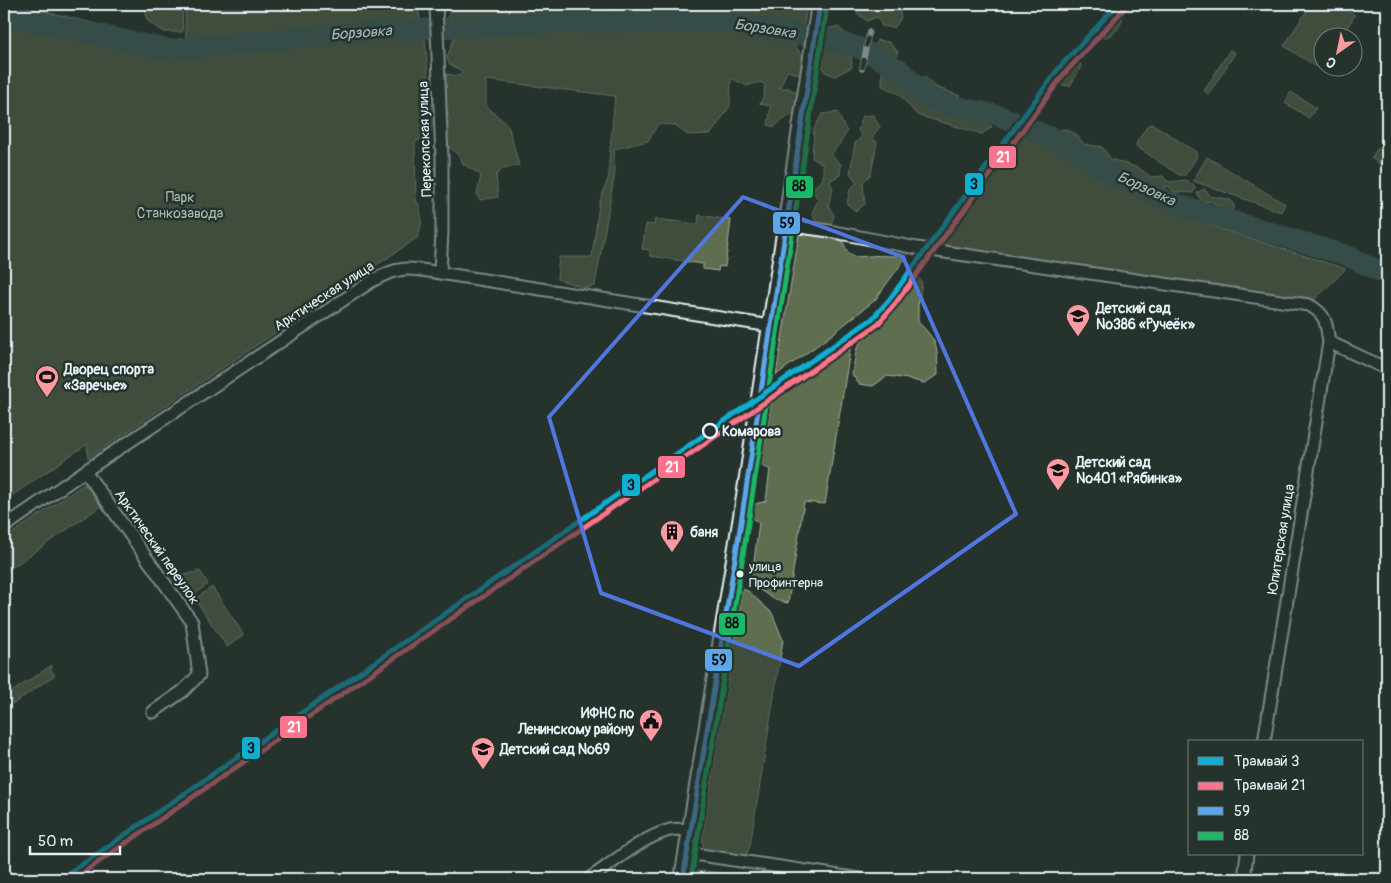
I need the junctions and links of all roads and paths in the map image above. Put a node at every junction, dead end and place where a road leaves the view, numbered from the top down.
1 (436, 5) edge
2 (819, 12) edge
3 (786, 225) junction
4 (440, 273) junction
5 (770, 326) junction
6 (1328, 342) junction
7 (1387, 369) edge
8 (85, 471) junction
9 (4, 527) edge
10 (153, 712) dead end
11 (1264, 740) edge
12 (690, 830) junction
13 (686, 853) junction
14 (1247, 856) edge
15 (589, 879) edge
16 (683, 879) edge
17 (860, 879) edge
18 (1244, 879) edge

1 - 4 street, Перекопская улица
2 - 3 street
3 - 5 street
3 - 6 street
4 - 5 street, Арктическая улица
4 - 8 street, Арктическая улица
5 - 12 street
6 - 7 street
6 - 11 street, Юпитерская улица
8 - 9 street, Арктическая улица
8 - 10 street, Арктический переулок
12 - 13 street
12 - 15 street
13 - 16 street
13 - 17 street
14 - 18 street

